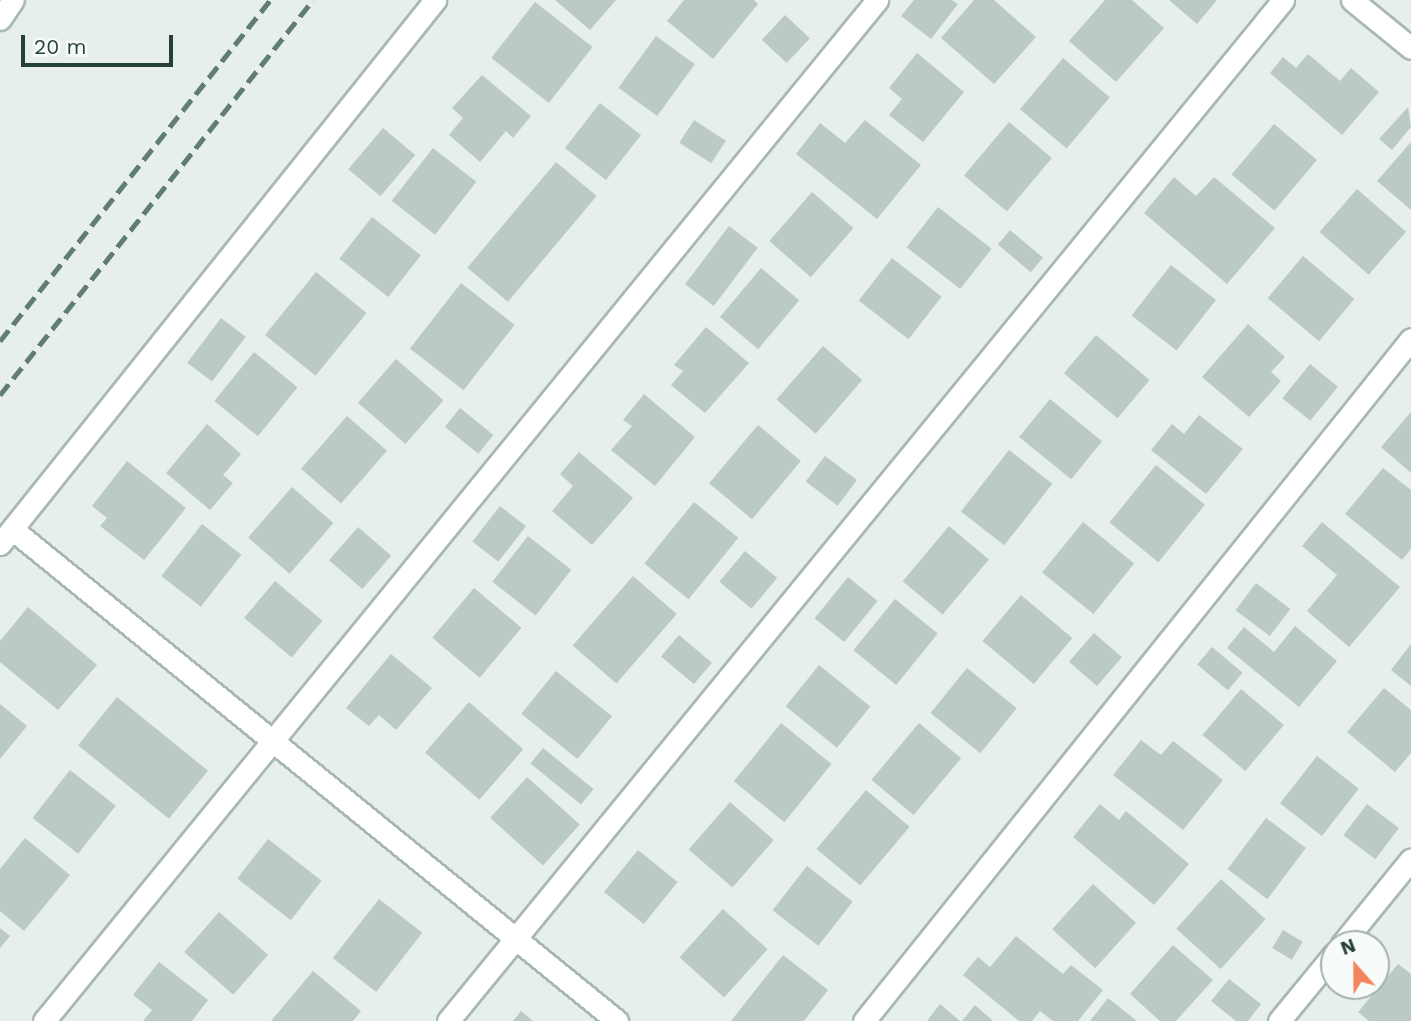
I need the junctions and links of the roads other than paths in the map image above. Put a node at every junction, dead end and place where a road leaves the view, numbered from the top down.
1 (13, 0) edge
2 (435, 0) edge
3 (877, 0) edge
4 (1283, 0) edge
5 (1352, 0) edge
6 (0, 19) edge
7 (1411, 48) edge
8 (1411, 339) edge
9 (6, 537) edge
10 (272, 737) junction
11 (1411, 859) edge
12 (1353, 930) edge
13 (516, 938) junction
14 (1320, 971) edge
15 (44, 1021) edge
16 (448, 1021) edge
17 (617, 1021) edge
18 (864, 1021) edge
19 (1279, 1021) edge

1 - 6 street
2 - 9 street
3 - 10 street
4 - 13 street
5 - 7 street
8 - 18 street
9 - 10 street
10 - 13 street
10 - 15 street
11 - 12 street
13 - 16 street
13 - 17 street
14 - 19 street

